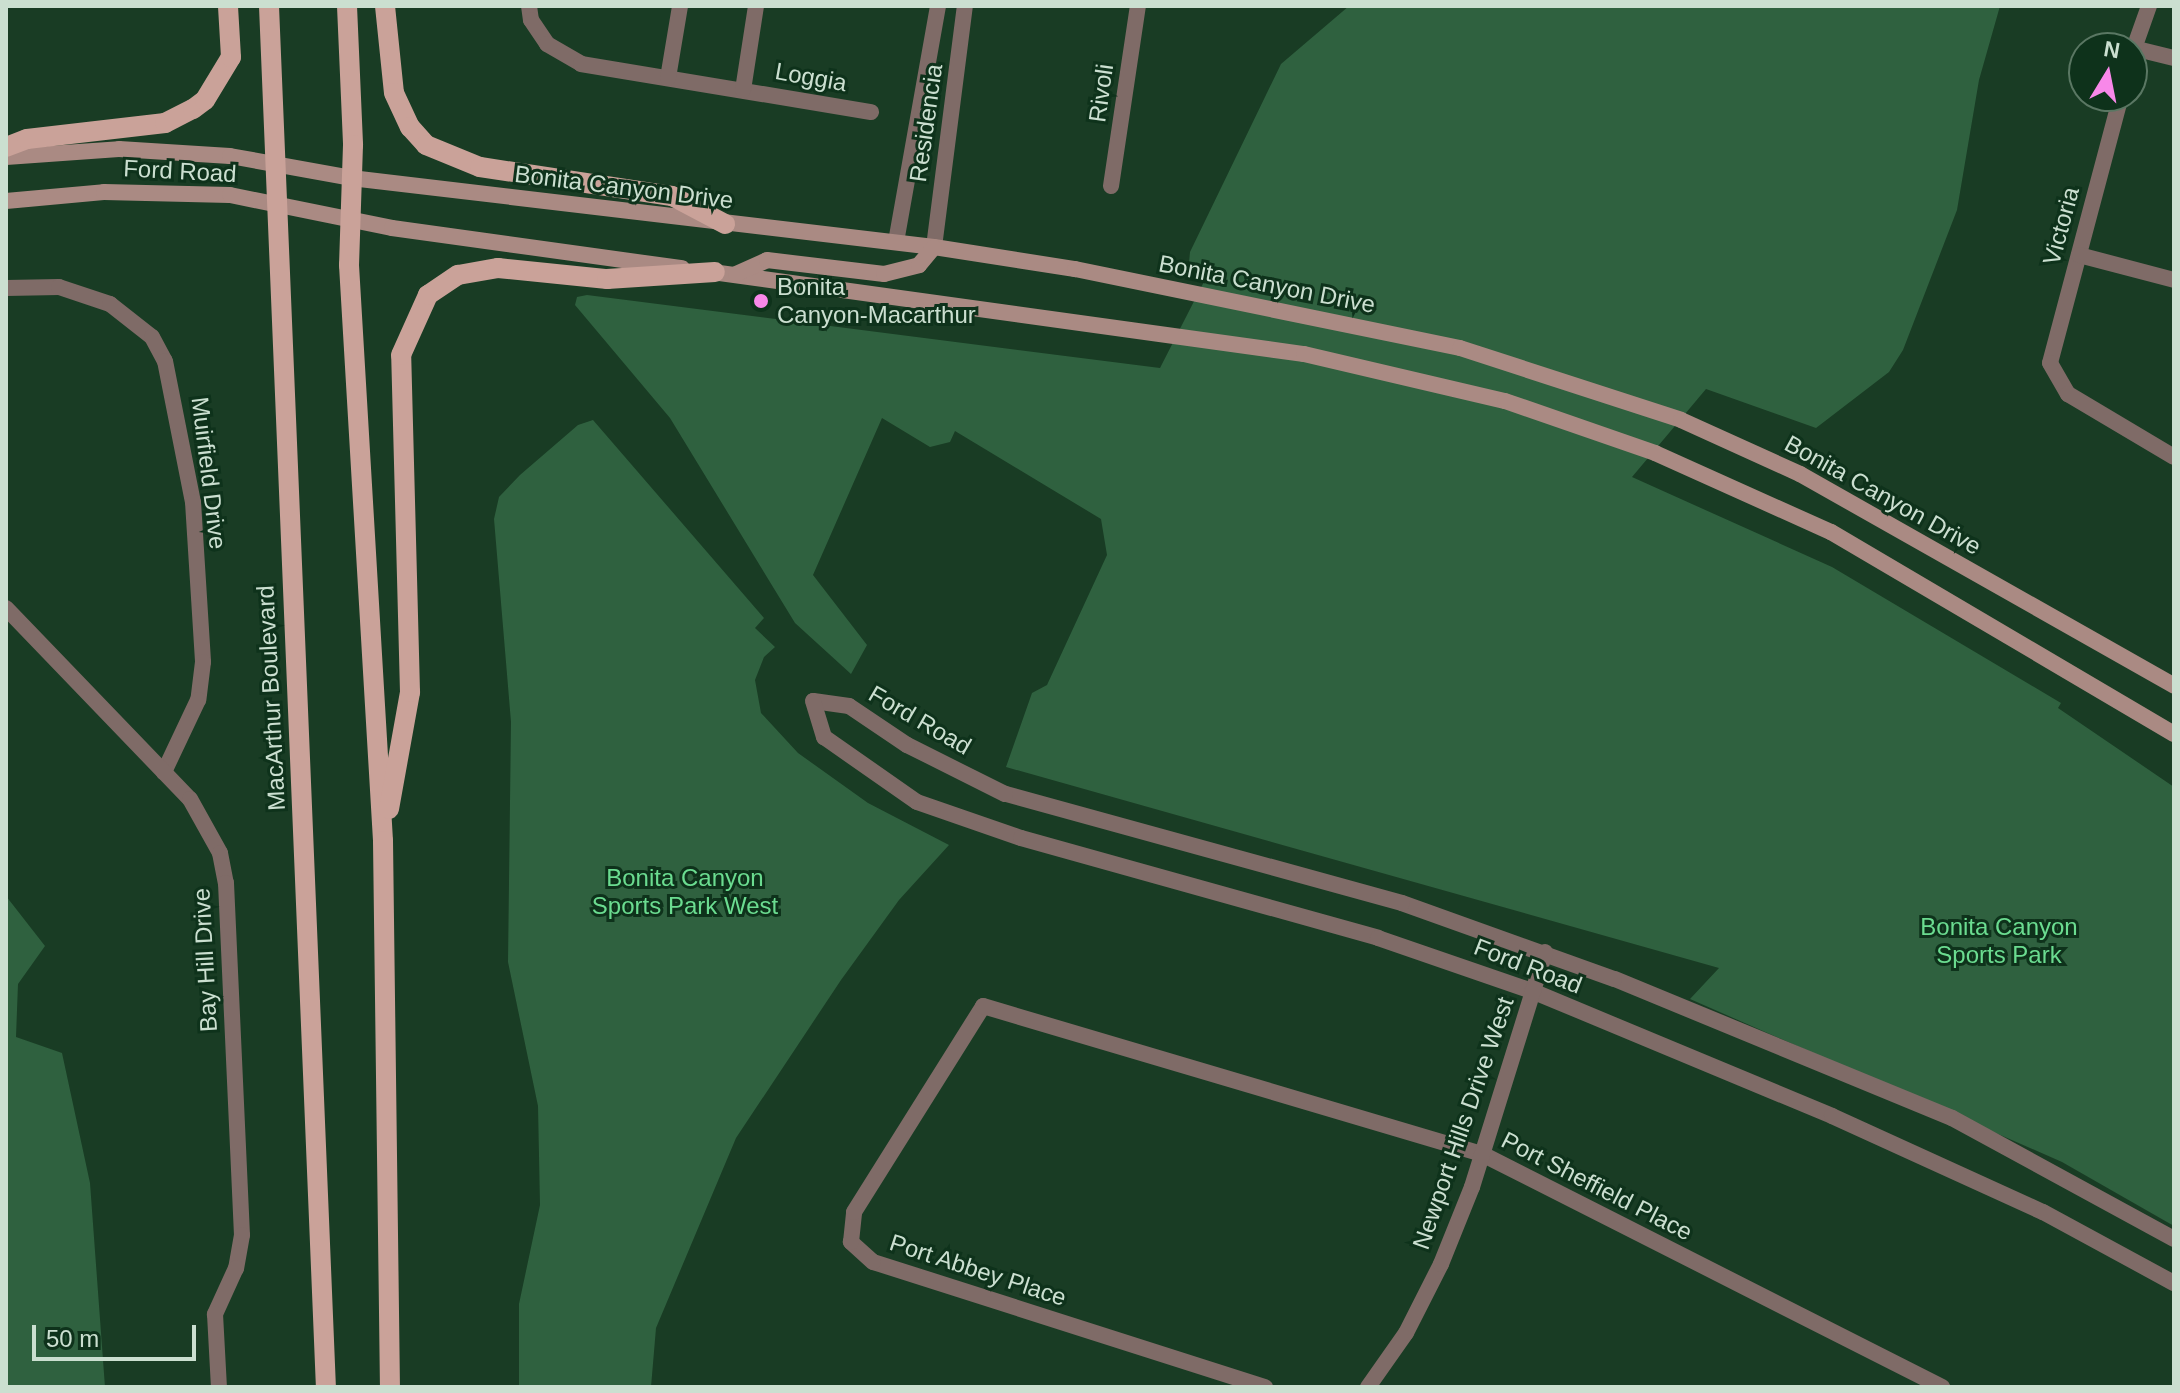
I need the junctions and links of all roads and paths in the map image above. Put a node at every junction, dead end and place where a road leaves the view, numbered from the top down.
1 (228, 6) edge
2 (269, 6) edge
3 (347, 6) edge
4 (385, 6) edge
5 (529, 6) edge
6 (680, 6) edge
7 (756, 6) edge
8 (938, 6) edge
9 (965, 6) edge
10 (1138, 6) edge
11 (2149, 6) edge
12 (2140, 32) edge
13 (2148, 54) edge
14 (2174, 58) edge
15 (668, 78) junction
16 (743, 90) junction
17 (871, 112) dead end
18 (2117, 112) edge
19 (6, 147) edge
20 (6, 157) edge
21 (277, 165) junction
22 (351, 178) junction
23 (1111, 186) dead end
24 (6, 201) edge
25 (276, 203) junction
26 (349, 219) junction
27 (725, 224) junction
28 (896, 242) junction
29 (934, 247) junction
30 (2079, 255) junction
31 (725, 274) junction
32 (2174, 280) edge
33 (6, 288) edge
34 (2174, 457) edge
35 (6, 608) edge
36 (2174, 686) edge
37 (2174, 734) edge
38 (164, 772) junction
39 (383, 841) junction
40 (1545, 952) junction
41 (1532, 991) junction
42 (983, 1006) joint
43 (1482, 1154) junction
44 (2174, 1239) edge
45 (2174, 1283) edge
46 (219, 1387) edge
47 (326, 1387) edge
48 (390, 1387) edge
49 (1265, 1387) edge
50 (1368, 1387) edge
51 (1942, 1387) edge

1 - 19 main road
2 - 21 main road, MacArthur Boulevard
3 - 22 main road
4 - 27 main road
5 - 15 street, Loggia
6 - 15 street
7 - 16 street, Loggia
8 - 28 street, Residencia
9 - 29 street, Residencia
10 - 23 street, Rivoli
11 - 12 street
13 - 14 street
15 - 16 street, Loggia
16 - 17 street, Loggia
18 - 30 street, Victoria
20 - 21 main road, Ford Road
21 - 22 main road, Bonita Canyon Drive
21 - 25 main road, MacArthur Boulevard
22 - 26 main road
22 - 27 main road, Bonita Canyon Drive
24 - 25 main road, Ford Road
25 - 26 main road, Ford Road
25 - 47 main road, MacArthur Boulevard
26 - 31 main road
26 - 39 main road
27 - 28 main road, Bonita Canyon Drive
28 - 29 main road, Bonita Canyon Drive
29 - 31 main road
29 - 36 main road, Bonita Canyon Drive
30 - 32 street
30 - 34 street, Victoria
31 - 37 main road
31 - 39 main road
33 - 38 street, Muirfield Drive
35 - 38 street, Bay Hill Drive
38 - 46 street, Bay Hill Drive
39 - 48 main road
40 - 41 street, Newport Hills Drive West
40 - 41 street, Ford Road
40 - 44 street, Ford Road
41 - 43 street, Newport Hills Drive West
41 - 45 street, Ford Road
42 - 43 street, Port Sheffield Place
42 - 49 street, Port Abbey Place
43 - 50 street, Newport Hills Drive West
43 - 51 street, Port Sheffield Place

